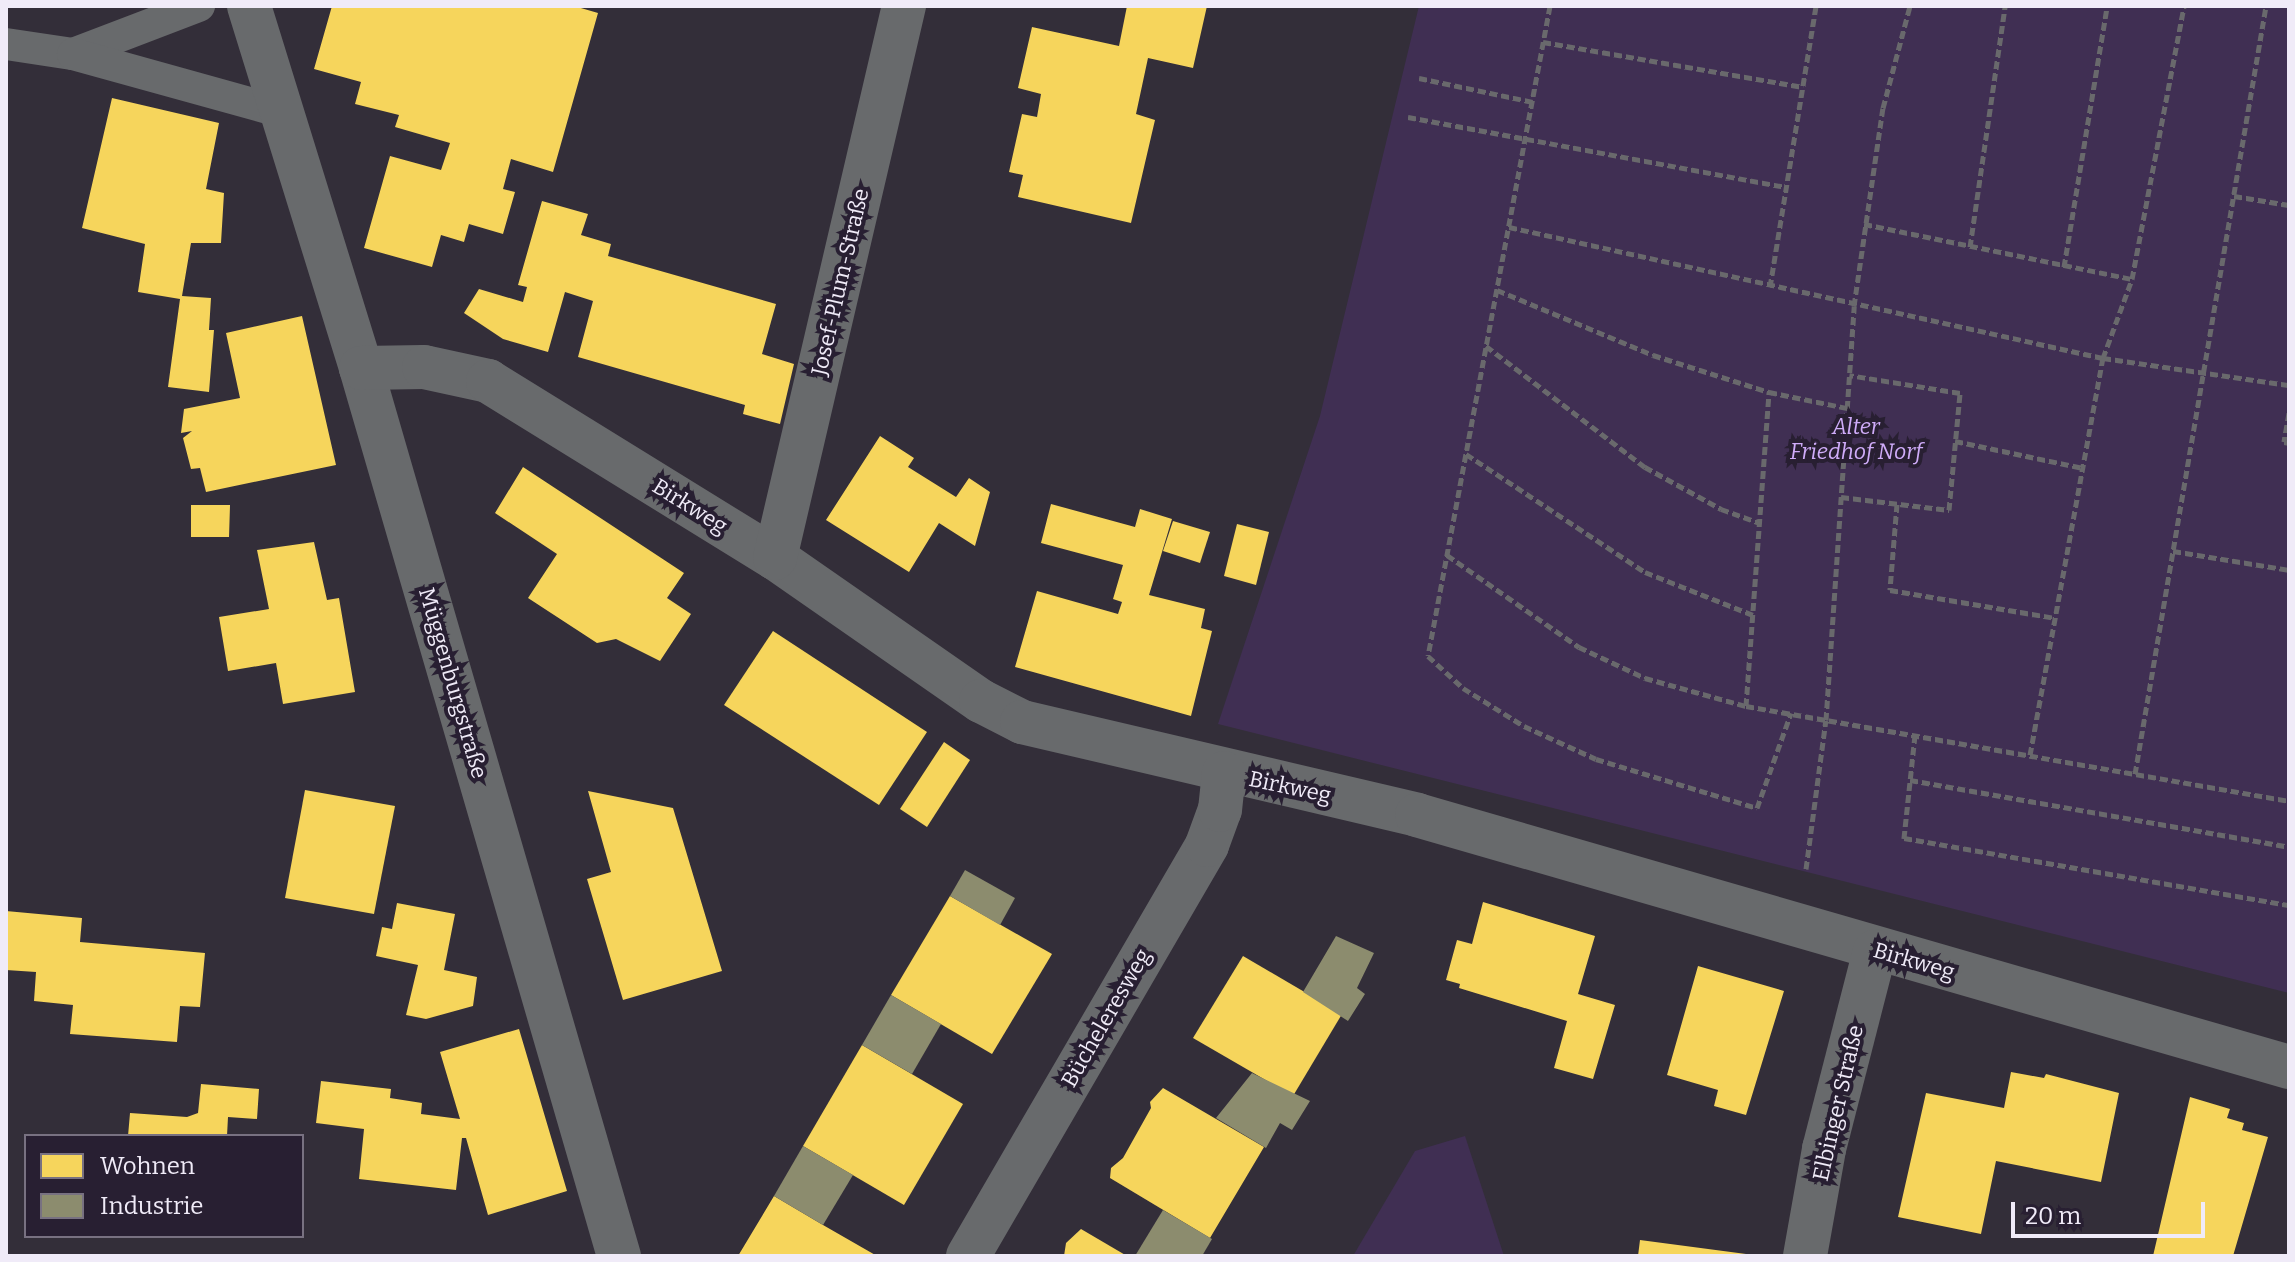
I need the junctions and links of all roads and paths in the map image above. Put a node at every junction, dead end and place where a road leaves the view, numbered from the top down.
1 (199, 6) edge
2 (249, 6) edge
3 (904, 6) edge
4 (1550, 6) edge
5 (1816, 6) edge
6 (1910, 6) edge
7 (2005, 6) edge
8 (2107, 6) edge
9 (2184, 6) edge
10 (2266, 6) edge
11 (1543, 42) junction
12 (6, 44) edge
13 (73, 54) junction
14 (1419, 78) dead end
15 (1803, 87) junction
16 (1533, 102) junction
17 (282, 112) junction
18 (1408, 117) dead end
19 (1526, 139) junction
20 (1786, 187) junction
21 (2234, 196) junction
22 (2289, 205) edge
23 (1864, 224) junction
24 (1509, 227) junction
25 (1970, 247) junction
26 (2064, 267) junction
27 (2132, 279) junction
28 (1770, 287) junction
29 (1497, 290) junction
30 (1854, 306) junction
31 (1486, 346) junction
32 (2103, 358) junction
33 (361, 368) junction
34 (2203, 373) junction
35 (1849, 375) junction
36 (2289, 385) edge
37 (1769, 392) junction
38 (1847, 408) junction
39 (2289, 413) edge
40 (1955, 441) junction
41 (2289, 443) edge
42 (1466, 454) junction
43 (2083, 468) junction
44 (1841, 497) junction
45 (1897, 504) junction
46 (1760, 523) junction
47 (2173, 551) junction
48 (1447, 555) junction
49 (775, 558) junction
50 (2289, 570) edge
51 (1753, 615) junction
52 (2055, 618) junction
53 (1746, 706) junction
54 (1791, 713) junction
55 (1826, 720) junction
56 (1915, 735) junction
57 (2030, 755) junction
58 (1224, 773) junction
59 (2135, 774) junction
60 (1910, 780) junction
61 (2289, 801) edge
62 (2289, 847) edge
63 (2289, 905) edge
64 (1793, 923) junction
65 (1875, 951) junction
66 (2289, 1067) edge
67 (619, 1256) edge
68 (968, 1256) edge
69 (1805, 1256) edge

1 - 13 lane
2 - 17 street, Müggenburgstraße
3 - 49 street, Josef-Plum-Straße
4 - 11 path
5 - 15 path
6 - 23 path
7 - 25 path
8 - 26 path
9 - 27 path
10 - 21 path
11 - 15 path
11 - 16 path
12 - 13 lane
13 - 17 lane
14 - 16 path
15 - 20 path
16 - 19 path
17 - 33 street, Müggenburgstraße
18 - 19 path
19 - 20 path
19 - 24 path
20 - 28 path
21 - 22 path
21 - 34 path
23 - 25 path
23 - 30 path
24 - 28 path
24 - 29 path
25 - 26 path
26 - 27 path
27 - 32 path
28 - 30 path
29 - 31 path
29 - 37 path
30 - 32 path
30 - 35 path
31 - 42 path
31 - 46 path
32 - 34 path
32 - 43 path
33 - 49 street, Birkweg
33 - 67 street, Müggenburgstraße
34 - 36 path
34 - 47 path
35 - 38 path
35 - 40 path
37 - 38 path
37 - 46 path
38 - 44 path
39 - 41 path
40 - 43 path
40 - 45 path
42 - 48 path
42 - 51 path
43 - 52 path
44 - 45 path
44 - 55 path
45 - 52 path
46 - 51 path
47 - 50 path
47 - 59 path
48 - 53 path
48 - 54 path
49 - 58 street, Birkweg
51 - 53 path
52 - 57 path
53 - 54 path
54 - 55 path
55 - 56 path
55 - 64 path
56 - 57 path
56 - 60 path
57 - 59 path
58 - 64 street, Birkweg
58 - 68 street, Bücheleresweg
59 - 61 path
60 - 62 path
60 - 63 path
64 - 65 street, Birkweg
65 - 66 street, Birkweg
65 - 69 street, Elbinger Straße

